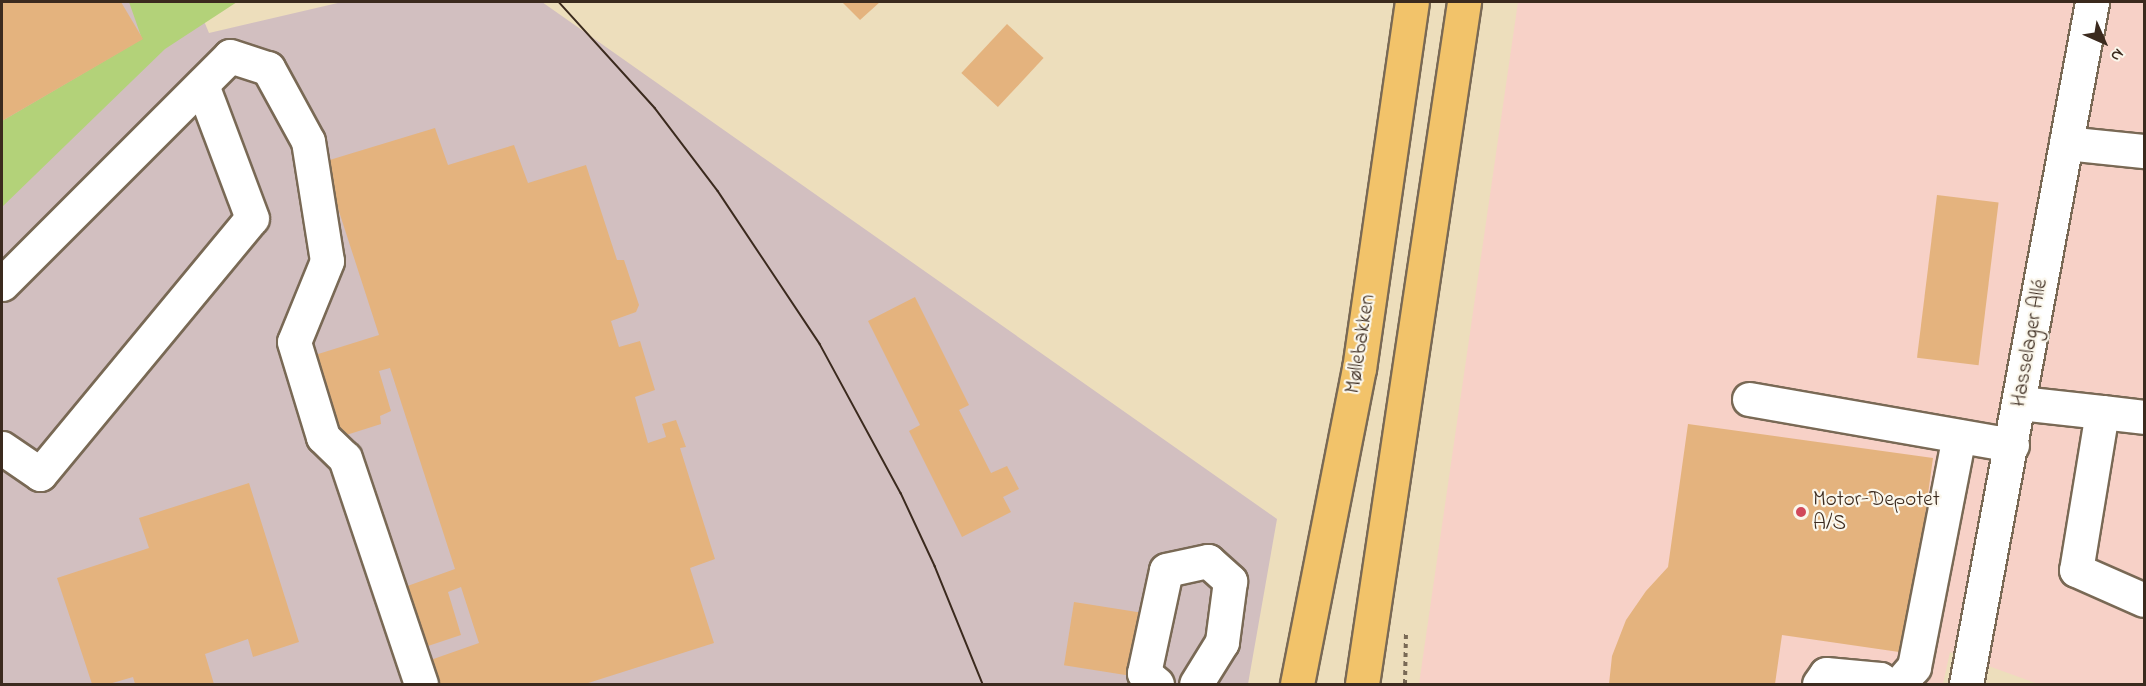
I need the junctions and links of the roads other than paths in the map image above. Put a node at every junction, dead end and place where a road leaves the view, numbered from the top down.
1 (1412, 2) edge
2 (1464, 2) edge
3 (2092, 2) edge
4 (202, 85) junction
5 (2066, 143) junction
6 (2145, 151) edge
7 (2, 284) edge
8 (1749, 399) dead end
9 (2020, 404) junction
10 (2102, 412) junction
11 (2145, 417) edge
12 (1959, 436) junction
13 (2012, 445) junction
14 (2, 448) edge
15 (2145, 600) edge
16 (421, 684) edge
17 (1157, 684) edge
18 (1196, 684) edge
19 (1297, 684) edge
20 (1362, 684) edge
21 (1819, 684) edge
22 (1886, 684) edge
23 (1899, 684) edge
24 (1966, 684) edge

1 - 19 main road, Møllebakken
2 - 20 main road
3 - 5 street, Hasselager Allé
4 - 7 street
4 - 14 street
4 - 16 street
5 - 6 street
5 - 9 street, Hasselager Allé
8 - 12 street
9 - 10 street
9 - 13 street, Hasselager Allé
10 - 11 street
10 - 15 street
12 - 13 street
12 - 23 street
13 - 24 street, Hasselager Allé
17 - 18 street
21 - 22 street

